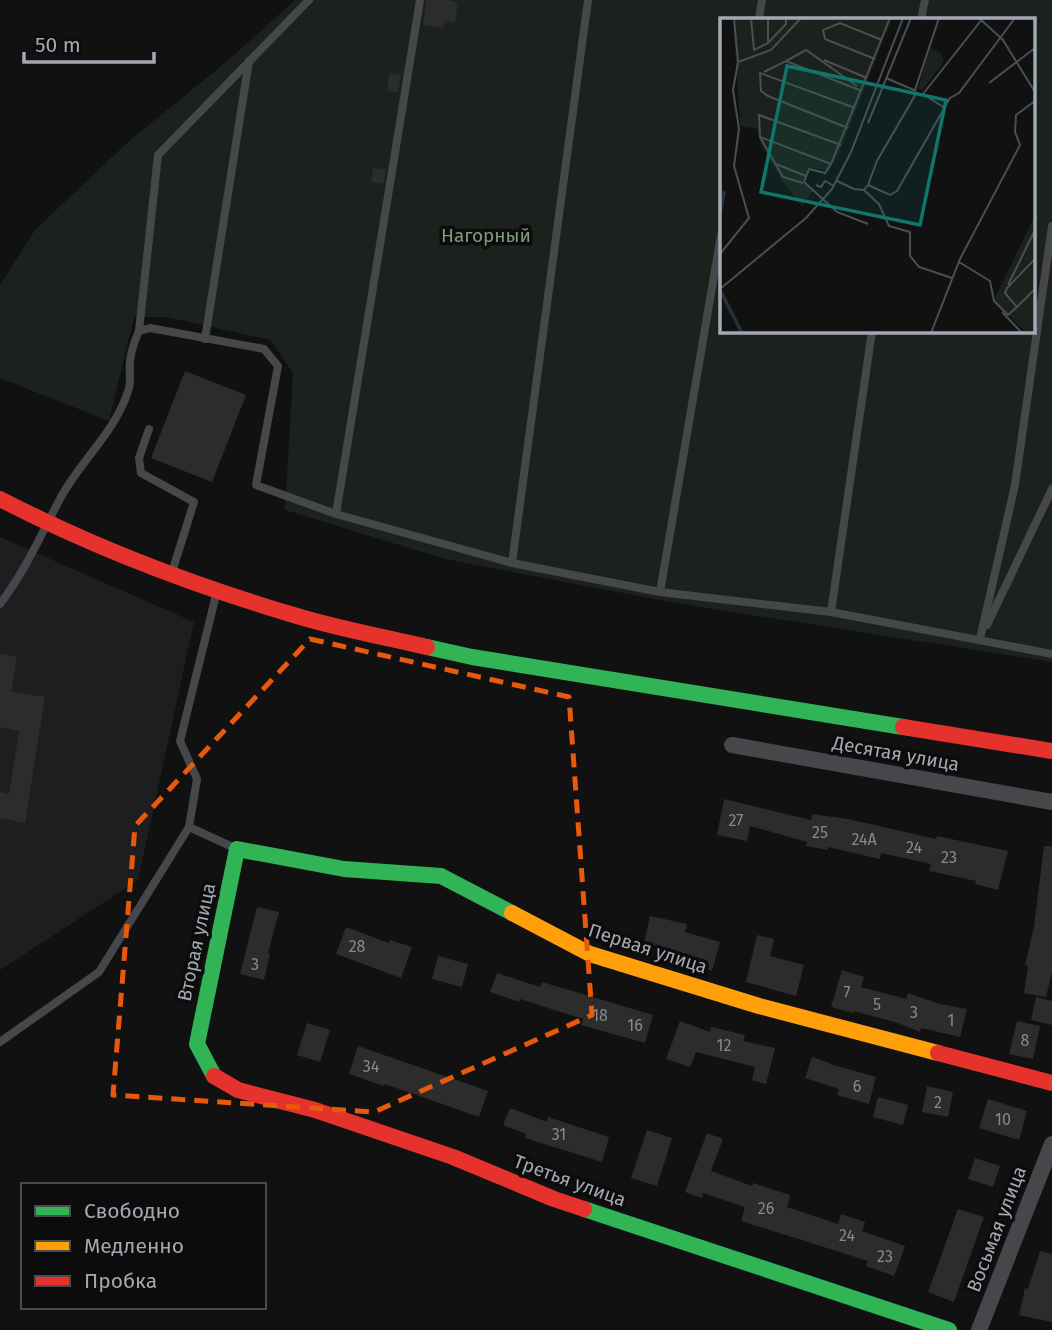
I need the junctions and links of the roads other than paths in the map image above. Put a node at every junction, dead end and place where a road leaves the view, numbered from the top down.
1 (309, 0) edge
2 (420, 0) edge
3 (588, 0) edge
4 (762, 0) edge
5 (925, 0) edge
6 (758, 18) edge
7 (922, 18) edge
8 (249, 61) junction
9 (1052, 226) edge
10 (720, 241) edge
11 (139, 331) junction
12 (872, 332) edge
13 (205, 339) junction
14 (149, 429) dead end
15 (1052, 489) edge
16 (0, 499) edge
17 (337, 514) junction
18 (49, 524) junction
19 (512, 563) junction
20 (171, 575) junction
21 (217, 591) junction
22 (660, 592) junction
23 (0, 604) edge
24 (831, 612) junction
25 (980, 639) junction
26 (1052, 654) edge
27 (732, 746) dead end
28 (1052, 751) edge
29 (1052, 802) edge
30 (189, 827) junction
31 (237, 849) junction
32 (0, 1042) edge
33 (197, 1044) joint
34 (1052, 1083) edge
35 (1052, 1144) edge
36 (949, 1330) edge
37 (979, 1330) edge

1 - 8 lane
2 - 17 lane
3 - 19 lane
4 - 6 lane
5 - 7 lane
8 - 11 lane
8 - 13 lane
9 - 25 lane
10 - 22 lane
11 - 13 lane
11 - 18 lane
12 - 24 lane
13 - 17 lane
14 - 20 lane
15 - 25 lane
16 - 18 street
17 - 19 lane
18 - 20 street
18 - 23 lane
19 - 22 lane
20 - 21 street
21 - 28 street
21 - 30 lane
22 - 24 lane
24 - 25 lane
25 - 26 lane
27 - 29 street, Десятая улица
30 - 31 lane
30 - 32 lane
31 - 33 street, Вторая улица
31 - 34 street, Первая улица
33 - 36 street, Третья улица
35 - 37 street, Восьмая улица

